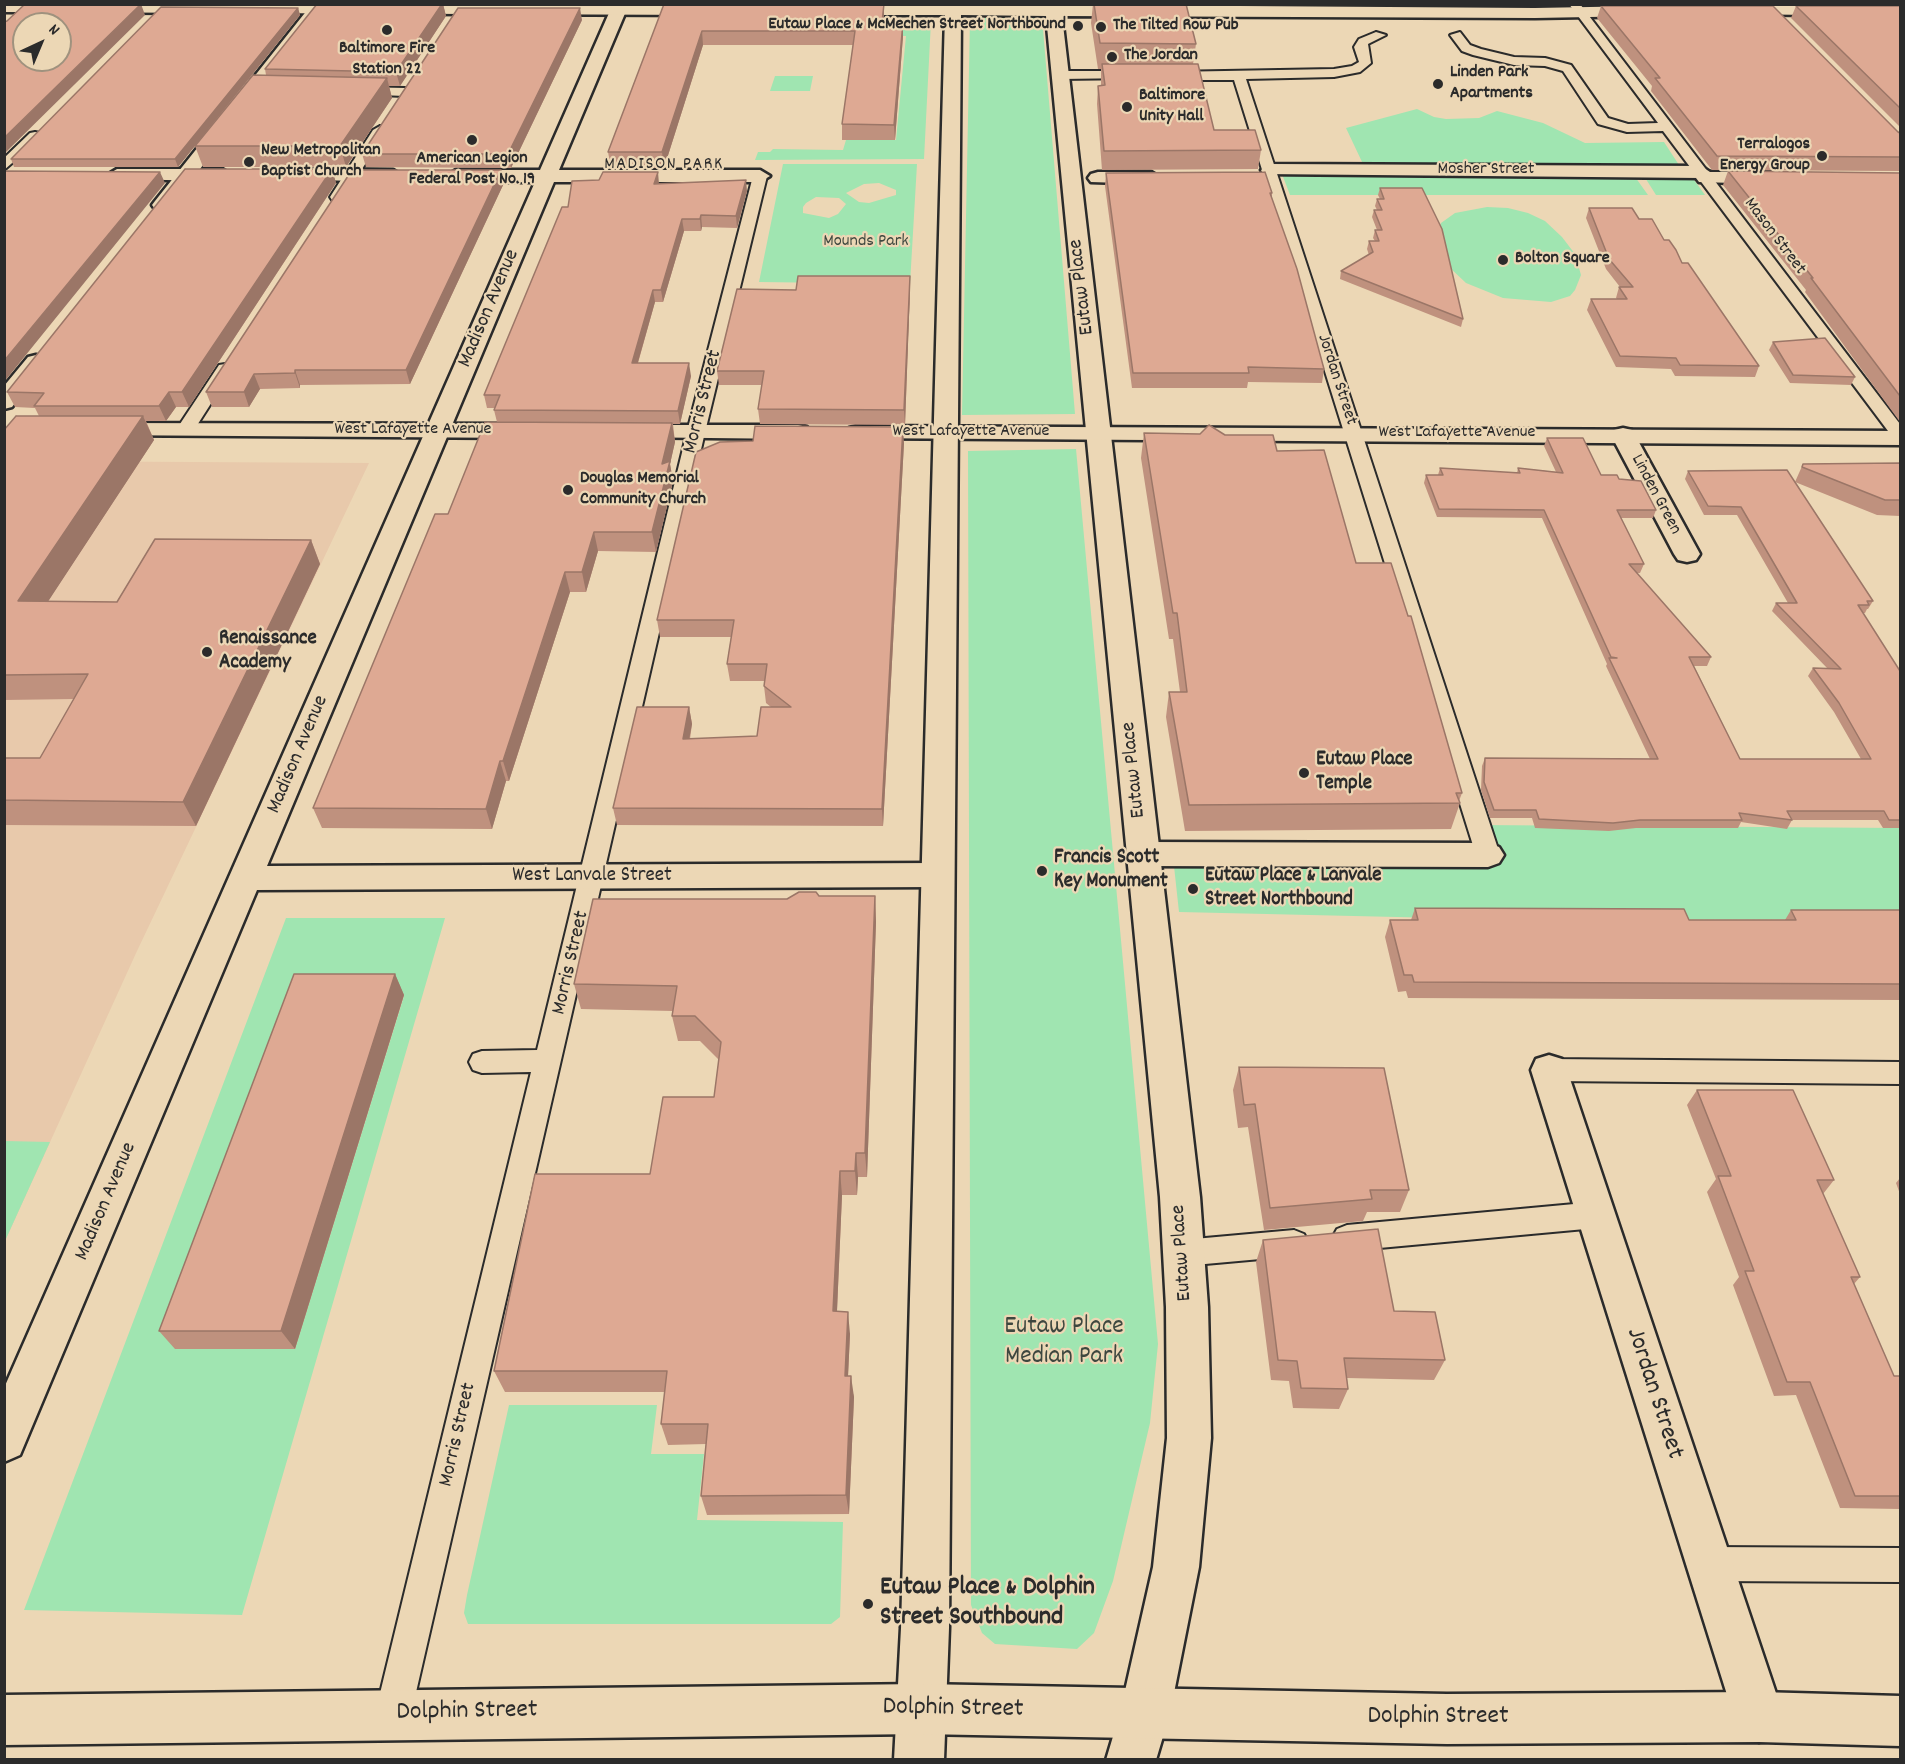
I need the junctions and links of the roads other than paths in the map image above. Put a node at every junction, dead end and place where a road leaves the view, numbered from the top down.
1 (1539, 4) edge
2 (29, 6) edge
3 (324, 6) edge
4 (620, 7) edge
5 (953, 8) edge
6 (1054, 8) edge
7 (1218, 8) edge
8 (1576, 8) edge
9 (1768, 8) edge
10 (459, 9) junction
11 (1399, 9) edge
12 (160, 10) edge
13 (726, 10) edge
14 (819, 10) edge
15 (1661, 11) edge
16 (1719, 11) edge
17 (1900, 11) edge
18 (7, 15) edge
19 (447, 27) edge
20 (1789, 28) edge
21 (1380, 35) dead end
22 (1456, 35) dead end
23 (1060, 75) junction
24 (1239, 76) junction
25 (349, 91) edge
26 (1667, 127) junction
27 (43, 128) edge
28 (4, 166) edge
29 (1271, 174) junction
30 (4, 175) edge
31 (27, 175) edge
32 (96, 175) edge
33 (185, 175) junction
34 (238, 175) edge
35 (272, 175) edge
36 (1703, 175) junction
37 (351, 176) junction
38 (408, 176) edge
39 (432, 176) edge
40 (547, 176) junction
41 (760, 176) joint
42 (1250, 177) edge
43 (1098, 178) dead end
44 (1168, 178) edge
45 (1786, 178) edge
46 (329, 209) edge
47 (152, 217) edge
48 (49, 346) edge
49 (231, 360) edge
50 (4, 402) edge
51 (78, 430) edge
52 (186, 430) junction
53 (437, 431) junction
54 (542, 432) edge
55 (601, 432) edge
56 (696, 432) junction
57 (947, 433) junction
58 (1100, 433) junction
59 (1353, 434) junction
60 (1623, 435) junction
61 (1900, 436) edge
62 (1687, 554) dead end
63 (1144, 854) junction
64 (1488, 855) joint
65 (938, 875) junction
66 (593, 877) junction
67 (246, 878) junction
68 (549, 1060) junction
69 (482, 1062) dead end
70 (1549, 1070) joint
71 (1900, 1072) edge
72 (1596, 1215) junction
73 (1183, 1252) junction
74 (4, 1440) edge
75 (1707, 1564) junction
76 (1900, 1565) edge
77 (921, 1709) junction
78 (1145, 1713) junction
79 (393, 1714) junction
80 (1759, 1717) junction
81 (4, 1720) edge
82 (1900, 1721) edge
83 (919, 1760) edge
84 (1131, 1760) edge

1 - 8 street
2 - 12 street
2 - 18 street
3 - 10 street
3 - 12 street
3 - 33 street
4 - 10 street
4 - 13 street
4 - 40 street, Madison Avenue
5 - 6 street
5 - 14 street
5 - 57 street
6 - 7 street
6 - 23 street, Eutaw Place
7 - 11 street
8 - 11 street
8 - 15 street
8 - 26 lane, Mason Street
9 - 16 street
9 - 17 street
9 - 20 street
10 - 19 lane
21 - 24 lane
22 - 26 lane
23 - 24 lane
23 - 58 street, Eutaw Place
24 - 29 lane, Jordan Street
25 - 37 lane
26 - 36 lane, Mason Street
27 - 28 lane
29 - 36 street, Mosher Street
29 - 42 street, Mosher Street
29 - 59 lane, Jordan Street
30 - 31 street
32 - 33 street
33 - 34 street
33 - 47 street
35 - 37 street
36 - 45 street, Mosher Street
36 - 61 lane, Mason Street
37 - 38 street
37 - 46 lane
39 - 40 street
40 - 41 street
40 - 53 street, Madison Avenue
41 - 56 lane, Morris Street
43 - 44 street
48 - 50 street
49 - 52 lane
51 - 52 street, West Lafayette Avenue
52 - 53 street, West Lafayette Avenue
53 - 54 street, West Lafayette Avenue
53 - 67 street, Madison Avenue
55 - 56 street, West Lafayette Avenue
56 - 57 street, West Lafayette Avenue
56 - 66 lane, Morris Street
57 - 58 street, West Lafayette Avenue
57 - 65 street
58 - 59 street, West Lafayette Avenue
58 - 63 street, Eutaw Place
59 - 60 street, West Lafayette Avenue
59 - 64 lane, Jordan Street
60 - 61 street, West Lafayette Avenue
60 - 62 street, Linden Green
63 - 64 street
63 - 73 street, Eutaw Place
65 - 66 street, West Lanvale Street
65 - 77 street
66 - 67 street, West Lanvale Street
66 - 68 lane, Morris Street
67 - 74 street, Madison Avenue
68 - 69 lane
68 - 79 lane, Morris Street
70 - 71 lane
70 - 72 street, Jordan Street
72 - 73 lane
72 - 75 street, Jordan Street
73 - 78 street, Eutaw Place
75 - 76 lane
75 - 80 street, Jordan Street
77 - 78 street, Dolphin Street
77 - 79 street, Dolphin Street
77 - 83 street
78 - 80 street, Dolphin Street
78 - 84 street, Eutaw Place
79 - 81 street, Dolphin Street
80 - 82 street, Dolphin Street

